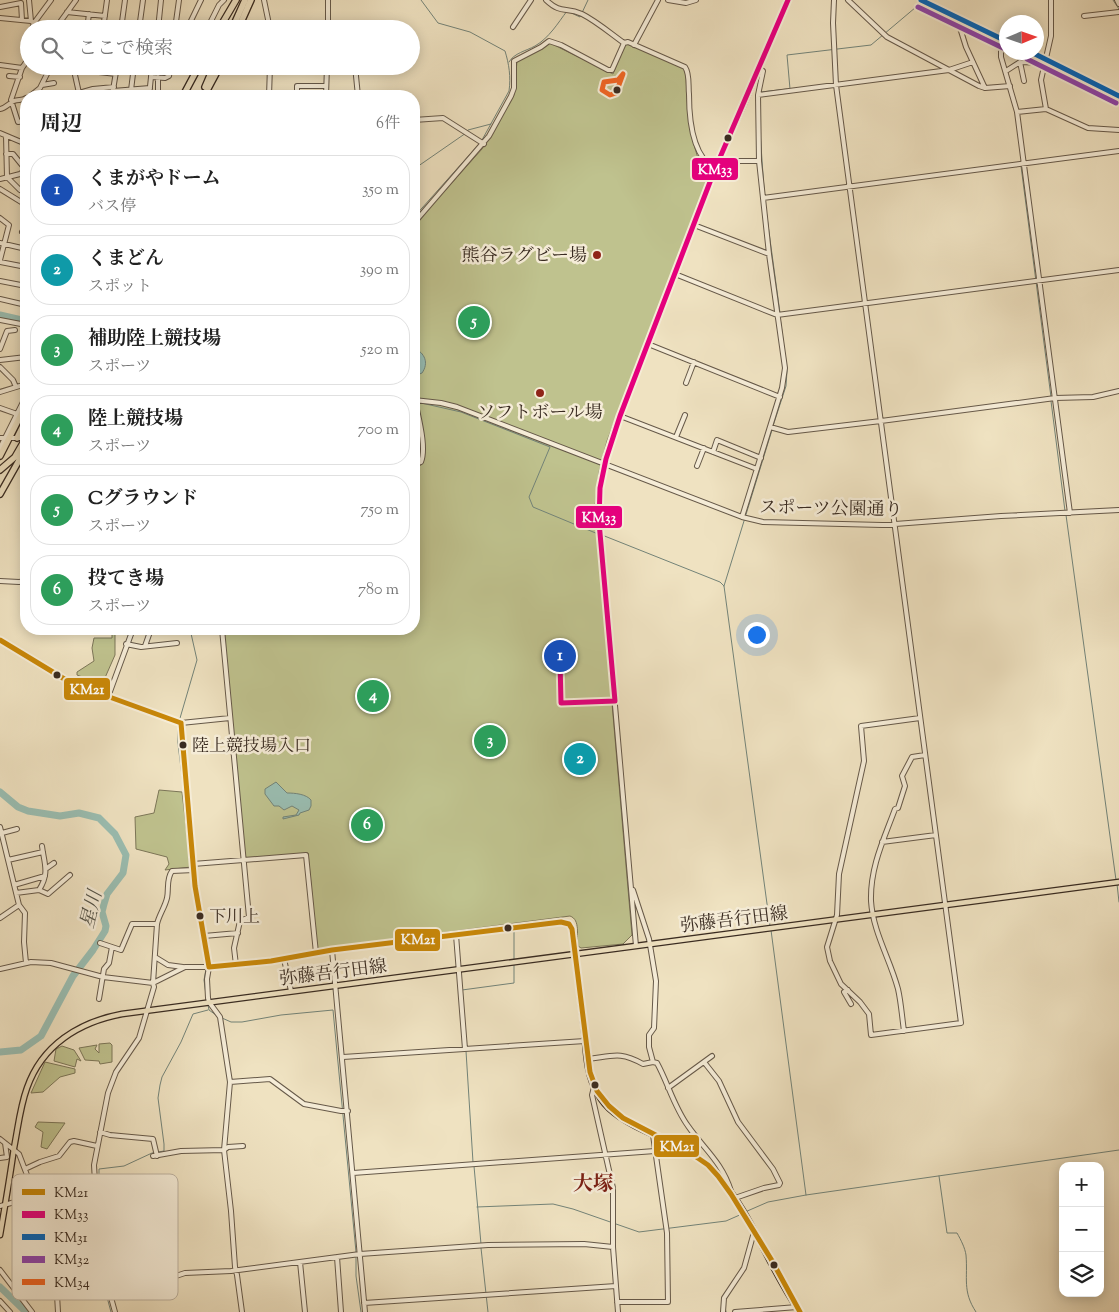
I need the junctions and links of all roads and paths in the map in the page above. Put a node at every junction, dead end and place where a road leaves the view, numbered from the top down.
1 (28, 0) edge
2 (51, 0) edge
3 (107, 0) edge
4 (125, 0) edge
5 (143, 0) edge
6 (161, 0) edge
7 (179, 0) edge
8 (201, 0) edge
9 (224, 0) edge
10 (234, 0) edge
11 (245, 0) edge
12 (251, 0) edge
13 (264, 0) edge
14 (328, 0) edge
15 (531, 0) edge
16 (546, 0) edge
17 (658, 0) edge
18 (668, 0) edge
19 (696, 0) edge
20 (788, 0) edge
21 (834, 0) edge
22 (848, 0) edge
23 (921, 0) edge
24 (1051, 0) edge
25 (1116, 0) edge
26 (74, 1) edge
27 (1119, 4) edge
28 (0, 7) edge
29 (67, 12) junction
30 (1119, 12) edge
31 (89, 14) junction
32 (952, 15) junction
33 (105, 16) junction
34 (1084, 16) dead end
35 (0, 18) edge
36 (22, 20) joint
37 (33, 20) edge
38 (35, 20) edge
39 (61, 20) edge
40 (89, 20) edge
41 (104, 20) edge
42 (123, 20) edge
43 (140, 20) edge
44 (159, 20) edge
45 (176, 20) edge
46 (191, 20) edge
47 (212, 20) edge
48 (224, 20) edge
49 (236, 20) edge
50 (242, 20) edge
51 (268, 20) edge
52 (328, 20) edge
53 (513, 28) dead end
54 (999, 38) edge
55 (624, 44) junction
56 (634, 45) junction
57 (1002, 60) edge
58 (1041, 60) edge
59 (973, 62) junction
60 (1020, 62) junction
61 (1044, 62) junction
62 (0, 65) edge
63 (20, 68) edge
64 (760, 68) junction
65 (949, 70) junction
66 (1006, 71) junction
67 (21, 75) edge
68 (42, 75) edge
69 (47, 75) edge
70 (75, 75) edge
71 (116, 75) edge
72 (134, 75) edge
73 (169, 75) edge
74 (194, 75) edge
75 (211, 75) edge
76 (215, 75) edge
77 (270, 75) edge
78 (327, 75) edge
79 (356, 75) edge
80 (9, 76) dead end
81 (151, 77) joint
82 (20, 78) junction
83 (46, 78) junction
84 (158, 78) junction
85 (1024, 81) dead end
86 (54, 83) dead end
87 (42, 85) junction
88 (836, 85) junction
89 (326, 86) junction
90 (1010, 86) junction
91 (150, 88) joint
92 (985, 88) junction
93 (99, 89) joint
94 (38, 90) edge
95 (78, 90) edge
96 (94, 90) edge
97 (104, 90) edge
98 (113, 90) edge
99 (133, 90) joint
100 (158, 90) edge
101 (186, 90) edge
102 (205, 90) edge
103 (206, 90) edge
104 (269, 90) edge
105 (297, 90) edge
106 (326, 90) edge
107 (357, 90) edge
108 (758, 95) junction
109 (1119, 96) edge
110 (20, 100) edge
111 (12, 102) junction
112 (1046, 109) junction
113 (0, 110) edge
114 (1017, 112) junction
115 (420, 120) edge
116 (20, 122) edge
117 (1119, 130) edge
118 (0, 134) edge
119 (6, 136) junction
120 (20, 142) edge
121 (482, 143) junction
122 (1119, 151) edge
123 (6, 154) junction
124 (719, 161) junction
125 (759, 161) junction
126 (20, 162) edge
127 (1024, 163) junction
128 (715, 170) junction
129 (20, 174) edge
130 (7, 177) junction
131 (0, 178) edge
132 (850, 186) junction
133 (0, 189) edge
134 (20, 190) edge
135 (762, 198) junction
136 (20, 201) edge
137 (420, 216) edge
138 (0, 218) edge
139 (694, 225) junction
140 (2, 244) edge
141 (20, 248) edge
142 (769, 254) junction
143 (0, 261) edge
144 (20, 266) edge
145 (1119, 270) edge
146 (675, 274) junction
147 (1040, 280) junction
148 (0, 281) edge
149 (20, 285) edge
150 (0, 299) edge
151 (865, 302) junction
152 (20, 304) edge
153 (777, 315) junction
154 (0, 320) edge
155 (20, 324) edge
156 (15, 330) dead end
157 (648, 344) junction
158 (0, 349) edge
159 (20, 358) edge
160 (0, 360) edge
161 (694, 362) junction
162 (0, 367) edge
163 (686, 383) dead end
164 (20, 386) edge
165 (16, 387) junction
166 (1119, 391) edge
167 (0, 392) edge
168 (780, 396) junction
169 (1055, 398) junction
170 (420, 401) edge
171 (0, 408) edge
172 (20, 408) edge
173 (17, 414) junction
174 (20, 414) edge
175 (685, 415) dead end
176 (620, 416) junction
177 (881, 421) junction
178 (420, 427) edge
179 (770, 427) junction
180 (20, 432) edge
181 (676, 437) junction
182 (5, 438) edge
183 (17, 438) joint
184 (0, 448) edge
185 (20, 448) edge
186 (704, 448) junction
187 (713, 452) junction
188 (0, 456) edge
189 (761, 458) junction
190 (20, 459) edge
191 (420, 462) edge
192 (604, 465) junction
193 (697, 466) dead end
194 (757, 468) junction
195 (0, 470) edge
196 (0, 494) edge
197 (1119, 510) edge
198 (1070, 513) junction
199 (742, 517) junction
200 (895, 525) junction
201 (0, 580) edge
202 (20, 582) edge
203 (130, 635) edge
204 (149, 635) edge
205 (223, 635) edge
206 (0, 640) edge
207 (177, 643) dead end
208 (126, 644) junction
209 (145, 646) junction
210 (108, 697) junction
211 (230, 718) junction
212 (920, 718) junction
213 (181, 723) junction
214 (925, 755) junction
215 (0, 827) edge
216 (16, 829) dead end
217 (2, 833) junction
218 (936, 835) junction
219 (882, 842) junction
220 (42, 846) dead end
221 (43, 852) junction
222 (8, 860) junction
223 (243, 860) junction
224 (54, 863) dead end
225 (193, 864) junction
226 (47, 868) junction
227 (194, 870) junction
228 (70, 875) dead end
229 (45, 876) junction
230 (1119, 882) edge
231 (631, 884) junction
232 (14, 885) junction
233 (39, 890) junction
234 (16, 893) junction
235 (18, 905) junction
236 (945, 905) junction
237 (873, 914) junction
238 (0, 918) edge
239 (836, 919) junction
240 (156, 924) junction
241 (238, 934) junction
242 (456, 935) junction
243 (204, 936) junction
244 (100, 943) dead end
245 (649, 944) junction
246 (636, 946) junction
247 (112, 947) junction
248 (332, 950) junction
249 (316, 953) junction
250 (575, 953) junction
251 (154, 957) junction
252 (284, 960) junction
253 (26, 963) junction
254 (236, 966) junction
255 (185, 967) junction
256 (209, 967) junction
257 (0, 969) edge
258 (459, 969) junction
259 (103, 977) junction
260 (153, 983) junction
261 (335, 986) junction
262 (848, 990) junction
263 (290, 991) junction
264 (99, 999) dead end
265 (209, 1002) junction
266 (851, 1004) dead end
267 (147, 1010) junction
268 (904, 1031) junction
269 (585, 1041) junction
270 (464, 1049) junction
271 (712, 1056) dead end
272 (343, 1057) junction
273 (588, 1059) junction
274 (653, 1062) junction
275 (704, 1062) junction
276 (230, 1082) junction
277 (594, 1086) junction
278 (668, 1088) junction
279 (348, 1111) junction
280 (100, 1132) junction
281 (653, 1135) junction
282 (0, 1139) edge
283 (5, 1143) junction
284 (97, 1146) junction
285 (244, 1146) dead end
286 (14, 1150) junction
287 (224, 1150) junction
288 (655, 1151) junction
289 (606, 1155) junction
290 (0, 1158) edge
291 (26, 1169) junction
292 (353, 1173) junction
293 (27, 1174) edge
294 (95, 1174) edge
295 (732, 1193) junction
296 (735, 1198) junction
297 (2, 1205) edge
298 (754, 1232) junction
299 (0, 1235) edge
300 (613, 1247) junction
301 (360, 1254) junction
302 (337, 1257) junction
303 (300, 1262) junction
304 (0, 1270) edge
305 (236, 1270) junction
306 (178, 1275) edge
307 (12, 1286) edge
308 (616, 1286) junction
309 (23, 1300) edge
310 (0, 1301) edge
311 (364, 1302) junction
312 (617, 1302) junction
313 (799, 1310) edge
314 (10, 1312) edge
315 (32, 1312) edge
316 (242, 1312) edge
317 (305, 1312) edge
318 (341, 1312) edge
319 (365, 1312) edge
320 (618, 1312) edge
321 (723, 1312) edge
322 (735, 1312) edge

1 - 37 street
2 - 38 street
3 - 33 street
4 - 42 street
5 - 43 street
6 - 44 street
7 - 45 street
8 - 46 street
9 - 47 street
10 - 48 highway
11 - 49 highway
12 - 50 highway
13 - 51 street
14 - 52 street
15 - 53 street
16 - 55 street
17 - 56 street
18 - 19 street
20 - 64 street
21 - 88 street
22 - 65 street
23 - 32 main road
24 - 61 street
25 - 27 street
26 - 29 street
28 - 36 street
29 - 31 street
29 - 39 street
30 - 34 street
31 - 33 street
31 - 40 street
32 - 54 main road
32 - 59 street
33 - 41 street
35 - 36 street
55 - 56 street
55 - 121 street
56 - 128 street
57 - 66 street
58 - 61 main road
59 - 65 street
59 - 92 street
60 - 61 street
60 - 66 street
60 - 85 street
61 - 109 main road
61 - 112 street
62 - 63 street
64 - 108 street
64 - 124 street
65 - 88 street
65 - 92 street
66 - 90 street
67 - 82 street
68 - 83 street
69 - 83 street
70 - 95 street
71 - 98 street
72 - 99 street
73 - 84 street
74 - 101 highway
75 - 102 highway
76 - 103 highway
77 - 104 street
78 - 89 street
79 - 107 street
80 - 82 street
81 - 84 street
81 - 91 street
82 - 111 street
83 - 87 street
84 - 100 street
86 - 87 street
87 - 94 street
88 - 108 street
88 - 132 street
89 - 105 street
89 - 106 street
90 - 92 street
90 - 114 street
91 - 99 street
93 - 96 street
93 - 97 street
108 - 125 street
110 - 111 street
111 - 113 street
111 - 116 street
112 - 114 street
112 - 117 street
114 - 127 street
115 - 121 street
118 - 119 street
119 - 120 street
119 - 123 street
121 - 137 street
122 - 127 street
123 - 126 street
123 - 130 street
124 - 125 street
124 - 128 street
125 - 135 street
127 - 132 street
127 - 147 street
128 - 139 street
129 - 130 street
130 - 131 street
130 - 134 street
132 - 135 street
132 - 151 street
133 - 136 street
135 - 142 street
138 - 140 street
139 - 142 street
139 - 146 street
140 - 141 street
140 - 143 street
142 - 153 street
143 - 144 street
145 - 147 street
146 - 153 street
146 - 157 street
147 - 151 street
147 - 169 street
148 - 149 street
150 - 152 street
151 - 153 street
151 - 177 street
153 - 168 street
154 - 155 street
156 - 158 street
157 - 161 street
157 - 176 street
159 - 160 street
161 - 163 street
161 - 168 street
162 - 165 street
164 - 165 street
165 - 167 street
166 - 169 street
168 - 179 street
169 - 177 street
169 - 198 street
170 - 192 street, スポーツ公園通り
171 - 173 street
172 - 173 street
173 - 182 street
174 - 182 highway
175 - 181 street
176 - 181 street
176 - 192 street
177 - 179 street
177 - 200 street
178 - 191 street
179 - 189 street
180 - 183 highway
181 - 186 street
182 - 183 street
182 - 184 street
182 - 188 highway
185 - 195 highway
186 - 187 street
186 - 193 street
187 - 189 street
187 - 194 street
189 - 194 street
190 - 196 highway
192 - 199 street, スポーツ公園通り
192 - 231 street
194 - 199 street
197 - 198 street, スポーツ公園通り
198 - 200 street, スポーツ公園通り
199 - 200 street, スポーツ公園通り
200 - 212 street
201 - 202 street
203 - 208 street
204 - 209 street
205 - 211 street
206 - 210 street
207 - 209 street
208 - 209 street
208 - 210 street
210 - 213 street
211 - 213 street
211 - 223 street
212 - 214 street
212 - 239 street
213 - 225 street
214 - 218 street
214 - 219 street
215 - 217 street
216 - 217 street
217 - 222 street
218 - 219 street
218 - 236 street
219 - 237 street
220 - 221 street
221 - 222 street
221 - 226 street
222 - 232 street
223 - 225 street
223 - 241 street
223 - 249 street
224 - 226 street
225 - 227 street
226 - 229 street
227 - 240 street
227 - 243 street
228 - 233 street
229 - 232 street
229 - 233 street
230 - 236 main road, 弥藤吾行田線
231 - 245 street
231 - 246 street
232 - 234 street
233 - 234 street
234 - 235 street
235 - 238 street
235 - 253 street
236 - 237 main road, 弥藤吾行田線
236 - 268 street
237 - 239 main road, 弥藤吾行田線
237 - 268 street
239 - 245 main road, 弥藤吾行田線
239 - 262 street
240 - 247 street
240 - 251 street
241 - 243 street
241 - 254 street
242 - 248 street
242 - 250 street
242 - 258 street
243 - 256 street
244 - 247 street
245 - 246 main road, 弥藤吾行田線
245 - 274 street
246 - 250 main road, 弥藤吾行田線
247 - 259 street
248 - 249 street
248 - 261 street
249 - 252 street
250 - 258 main road, 弥藤吾行田線
250 - 269 main road
251 - 255 street
251 - 260 street
252 - 254 street
252 - 263 street
253 - 257 street
253 - 259 street
254 - 256 street
255 - 256 street
255 - 260 street
256 - 265 street
258 - 261 main road, 弥藤吾行田線
258 - 270 street
259 - 260 street
259 - 264 street
260 - 267 street
261 - 263 main road, 弥藤吾行田線
261 - 272 street
262 - 266 street
262 - 268 street
263 - 265 main road, 弥藤吾行田線
265 - 267 main road, 弥藤吾行田線
265 - 276 street
267 - 280 street
267 - 286 main road, 弥藤吾行田線
269 - 270 street
269 - 273 main road
270 - 272 street
271 - 275 street
272 - 279 street
273 - 274 street
273 - 277 main road
274 - 278 street
275 - 278 street
275 - 296 street
276 - 279 street
276 - 287 street
277 - 281 main road
277 - 289 street
278 - 295 street
279 - 292 street
280 - 284 street
280 - 287 street
281 - 288 street
281 - 295 main road
282 - 283 street
283 - 286 street
283 - 290 street
284 - 291 street
284 - 294 street
285 - 287 street
286 - 291 street
286 - 297 main road, 弥藤吾行田線
287 - 305 street
288 - 289 street
288 - 312 street
289 - 292 street
289 - 300 street
291 - 293 street
292 - 301 street
295 - 296 main road
296 - 298 main road
297 - 299 main road, 弥藤吾行田線
298 - 313 main road
298 - 321 street
300 - 301 street
300 - 308 street
301 - 302 street
301 - 311 street
302 - 303 street
302 - 318 street
303 - 305 street
303 - 317 street
304 - 307 street
305 - 306 street
305 - 316 street
308 - 311 street
308 - 312 street
309 - 315 street
310 - 314 street
311 - 319 street
312 - 320 street
313 - 322 street

